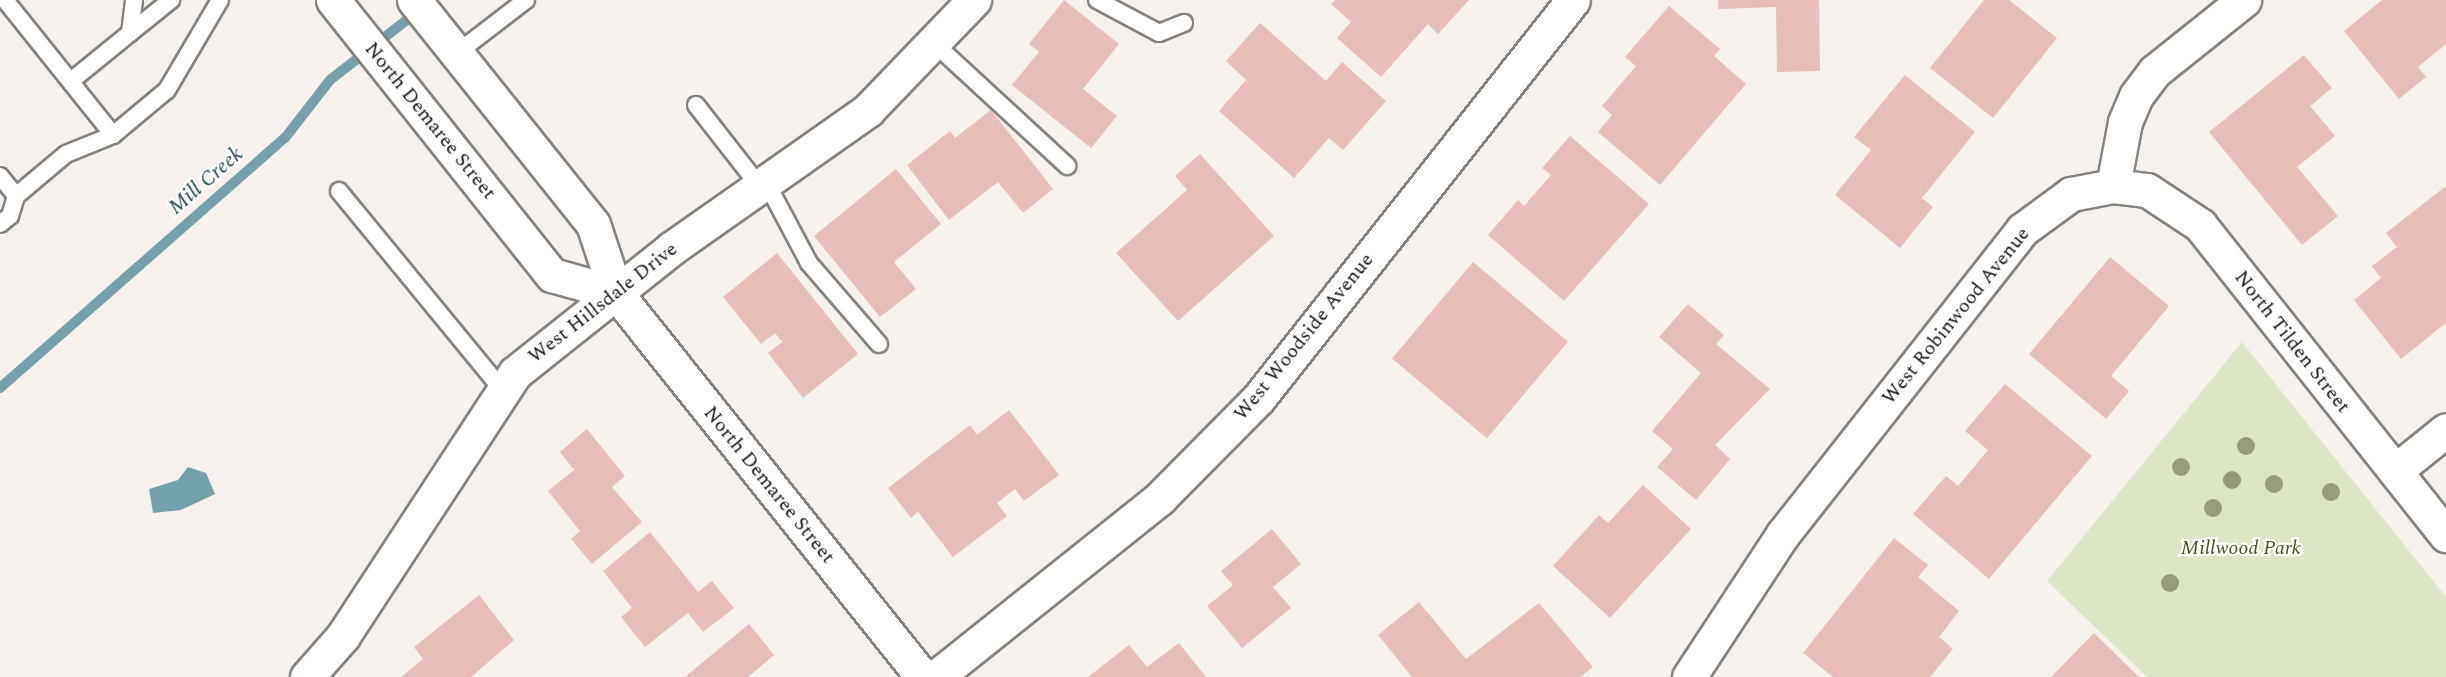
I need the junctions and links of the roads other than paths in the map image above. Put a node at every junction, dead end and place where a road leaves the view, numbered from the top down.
1 (5, 0) edge
2 (134, 0) edge
3 (171, 0) edge
4 (220, 0) edge
5 (333, 0) edge
6 (414, 0) edge
7 (526, 0) edge
8 (974, 0) edge
9 (1097, 0) edge
10 (1573, 0) edge
11 (2244, 0) edge
12 (1184, 23) dead end
13 (130, 33) junction
14 (935, 44) junction
15 (457, 53) junction
16 (71, 81) junction
17 (696, 105) dead end
18 (113, 135) junction
19 (1067, 166) dead end
20 (0, 176) edge
21 (763, 185) junction
22 (2114, 186) junction
23 (339, 190) dead end
24 (16, 196) junction
25 (0, 224) edge
26 (616, 293) junction
27 (879, 344) dead end
28 (503, 391) junction
29 (2446, 430) edge
30 (2395, 471) junction
31 (2446, 535) edge
32 (307, 677) edge
33 (923, 677) edge
34 (936, 677) edge
35 (1689, 677) edge

1 - 16 lane
2 - 13 lane
3 - 13 lane
4 - 18 lane
5 - 26 street, North Demaree Street
6 - 15 street, North Demaree Street
7 - 15 lane
8 - 14 street, West Hillsdale Drive
9 - 12 lane
10 - 34 street, West Woodside Avenue
11 - 22 street
13 - 16 lane
14 - 19 lane
14 - 21 street, West Hillsdale Drive
15 - 26 street, North Demaree Street
16 - 18 lane
17 - 21 lane
18 - 24 lane
20 - 24 lane
21 - 26 street, West Hillsdale Drive
21 - 27 lane
22 - 30 street, North Tilden Street
22 - 35 street, West Robinwood Avenue
23 - 28 lane
24 - 25 lane
26 - 28 street, West Hillsdale Drive
26 - 33 street, North Demaree Street
28 - 32 street, West Hillsdale Drive
29 - 30 street
30 - 31 street, North Tilden Street

